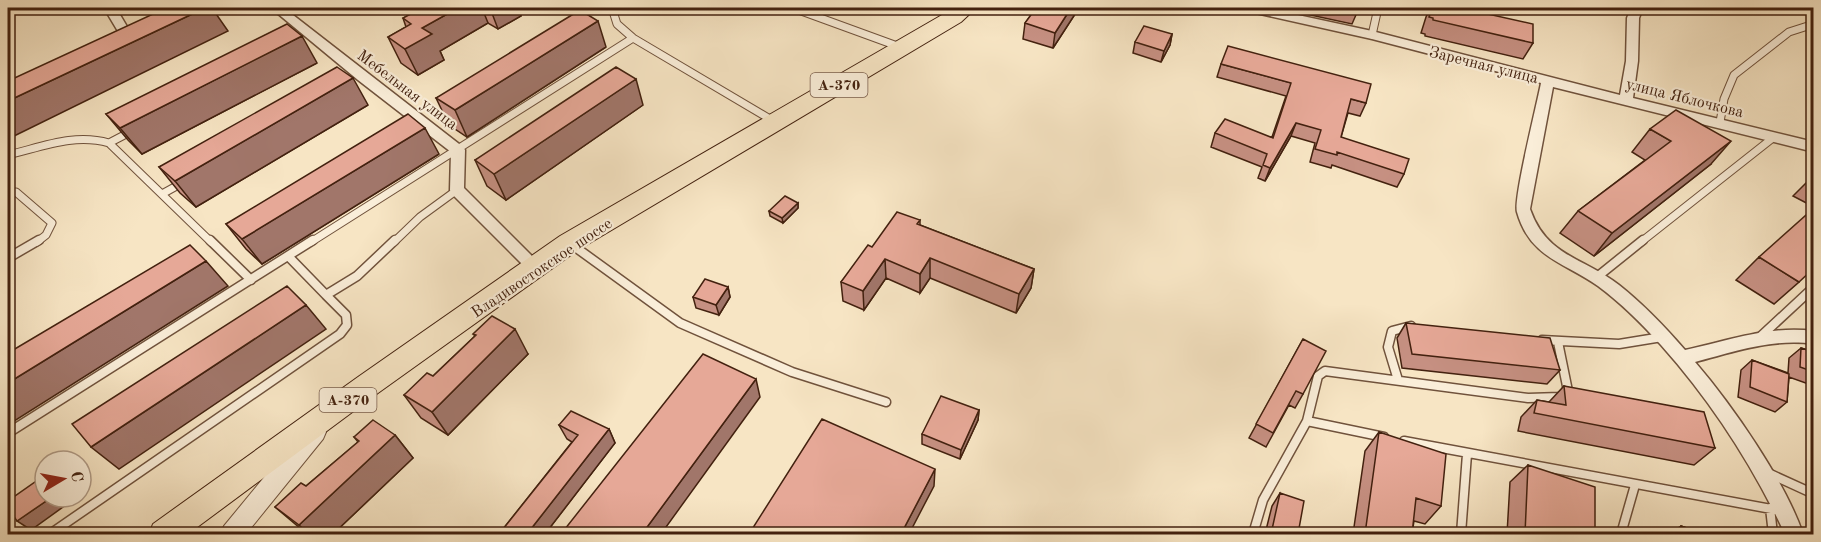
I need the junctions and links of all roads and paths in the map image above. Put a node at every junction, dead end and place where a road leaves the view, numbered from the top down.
1 (110, 8) edge
2 (277, 8) edge
3 (612, 8) edge
4 (794, 8) edge
5 (966, 8) edge
6 (1251, 8) edge
7 (1378, 8) edge
8 (1637, 8) edge
9 (809, 10) edge
10 (1814, 24) edge
11 (126, 35) edge
12 (1372, 35) junction
13 (633, 38) junction
14 (902, 47) junction
15 (1548, 81) junction
16 (1626, 99) junction
17 (1720, 122) junction
18 (777, 123) junction
19 (139, 127) edge
20 (1774, 137) junction
21 (109, 143) junction
22 (1814, 147) edge
23 (458, 150) junction
24 (8, 155) edge
25 (192, 177) edge
26 (457, 190) junction
27 (8, 192) edge
28 (162, 194) junction
29 (569, 243) junction
30 (289, 257) junction
31 (8, 258) edge
32 (535, 268) junction
33 (1597, 277) junction
34 (251, 280) junction
35 (1814, 287) edge
36 (326, 295) junction
37 (1426, 327) edge
38 (1662, 337) junction
39 (1814, 338) edge
40 (1536, 339) edge
41 (1758, 339) junction
42 (1558, 342) junction
43 (1681, 357) junction
44 (1398, 380) junction
45 (886, 402) dead end
46 (334, 410) junction
47 (1307, 421) junction
48 (8, 433) edge
49 (1467, 454) junction
50 (1762, 470) junction
51 (1635, 484) junction
52 (1814, 494) edge
53 (1777, 509) junction
54 (8, 530) edge
55 (12, 534) edge
56 (50, 534) edge
57 (164, 534) edge
58 (232, 534) edge
59 (1253, 534) edge
60 (1461, 534) edge
61 (1621, 534) edge
62 (1773, 534) edge
63 (1794, 534) edge

1 - 11 street
2 - 23 street, Мебельная улица
3 - 13 lane
4 - 9 lane
5 - 14 highway, Владивостокское шоссе / А-370
6 - 12 street, Заречная улица
7 - 12 lane
8 - 16 street
9 - 14 lane
10 - 17 lane
12 - 15 street, Заречная улица
13 - 18 lane
13 - 23 lane
14 - 18 highway, Владивостокское шоссе / А-370
15 - 16 street, улица Яблочкова
15 - 33 street, Заречная улица
16 - 17 street, улица Яблочкова
17 - 20 street, улица Яблочкова
18 - 29 highway, Владивостокское шоссе / А-370
19 - 21 lane
20 - 22 street, улица Яблочкова
20 - 33 lane
21 - 24 lane
21 - 28 lane
23 - 26 street, Мебельная улица
23 - 30 lane
25 - 28 lane
26 - 32 street
26 - 36 lane
27 - 31 lane
28 - 34 lane
29 - 32 highway, Владивостокское шоссе / А-370
29 - 45 lane
30 - 34 lane
30 - 36 lane
32 - 46 highway, Владивостокское шоссе / А-370
33 - 38 street, Заречная улица
34 - 48 lane
35 - 41 lane
36 - 56 lane
37 - 44 lane
38 - 42 lane
38 - 43 street, Заречная улица
39 - 41 street
40 - 42 lane
41 - 43 street
42 - 44 lane
43 - 50 street, Заречная улица
44 - 47 lane
46 - 57 highway, Владивостокское шоссе / А-370
46 - 58 street
47 - 49 lane
47 - 59 lane
49 - 51 lane
49 - 60 lane
50 - 52 lane
50 - 53 street, Заречная улица
51 - 53 lane
51 - 61 lane
53 - 62 lane
53 - 63 street, Заречная улица
54 - 55 lane

